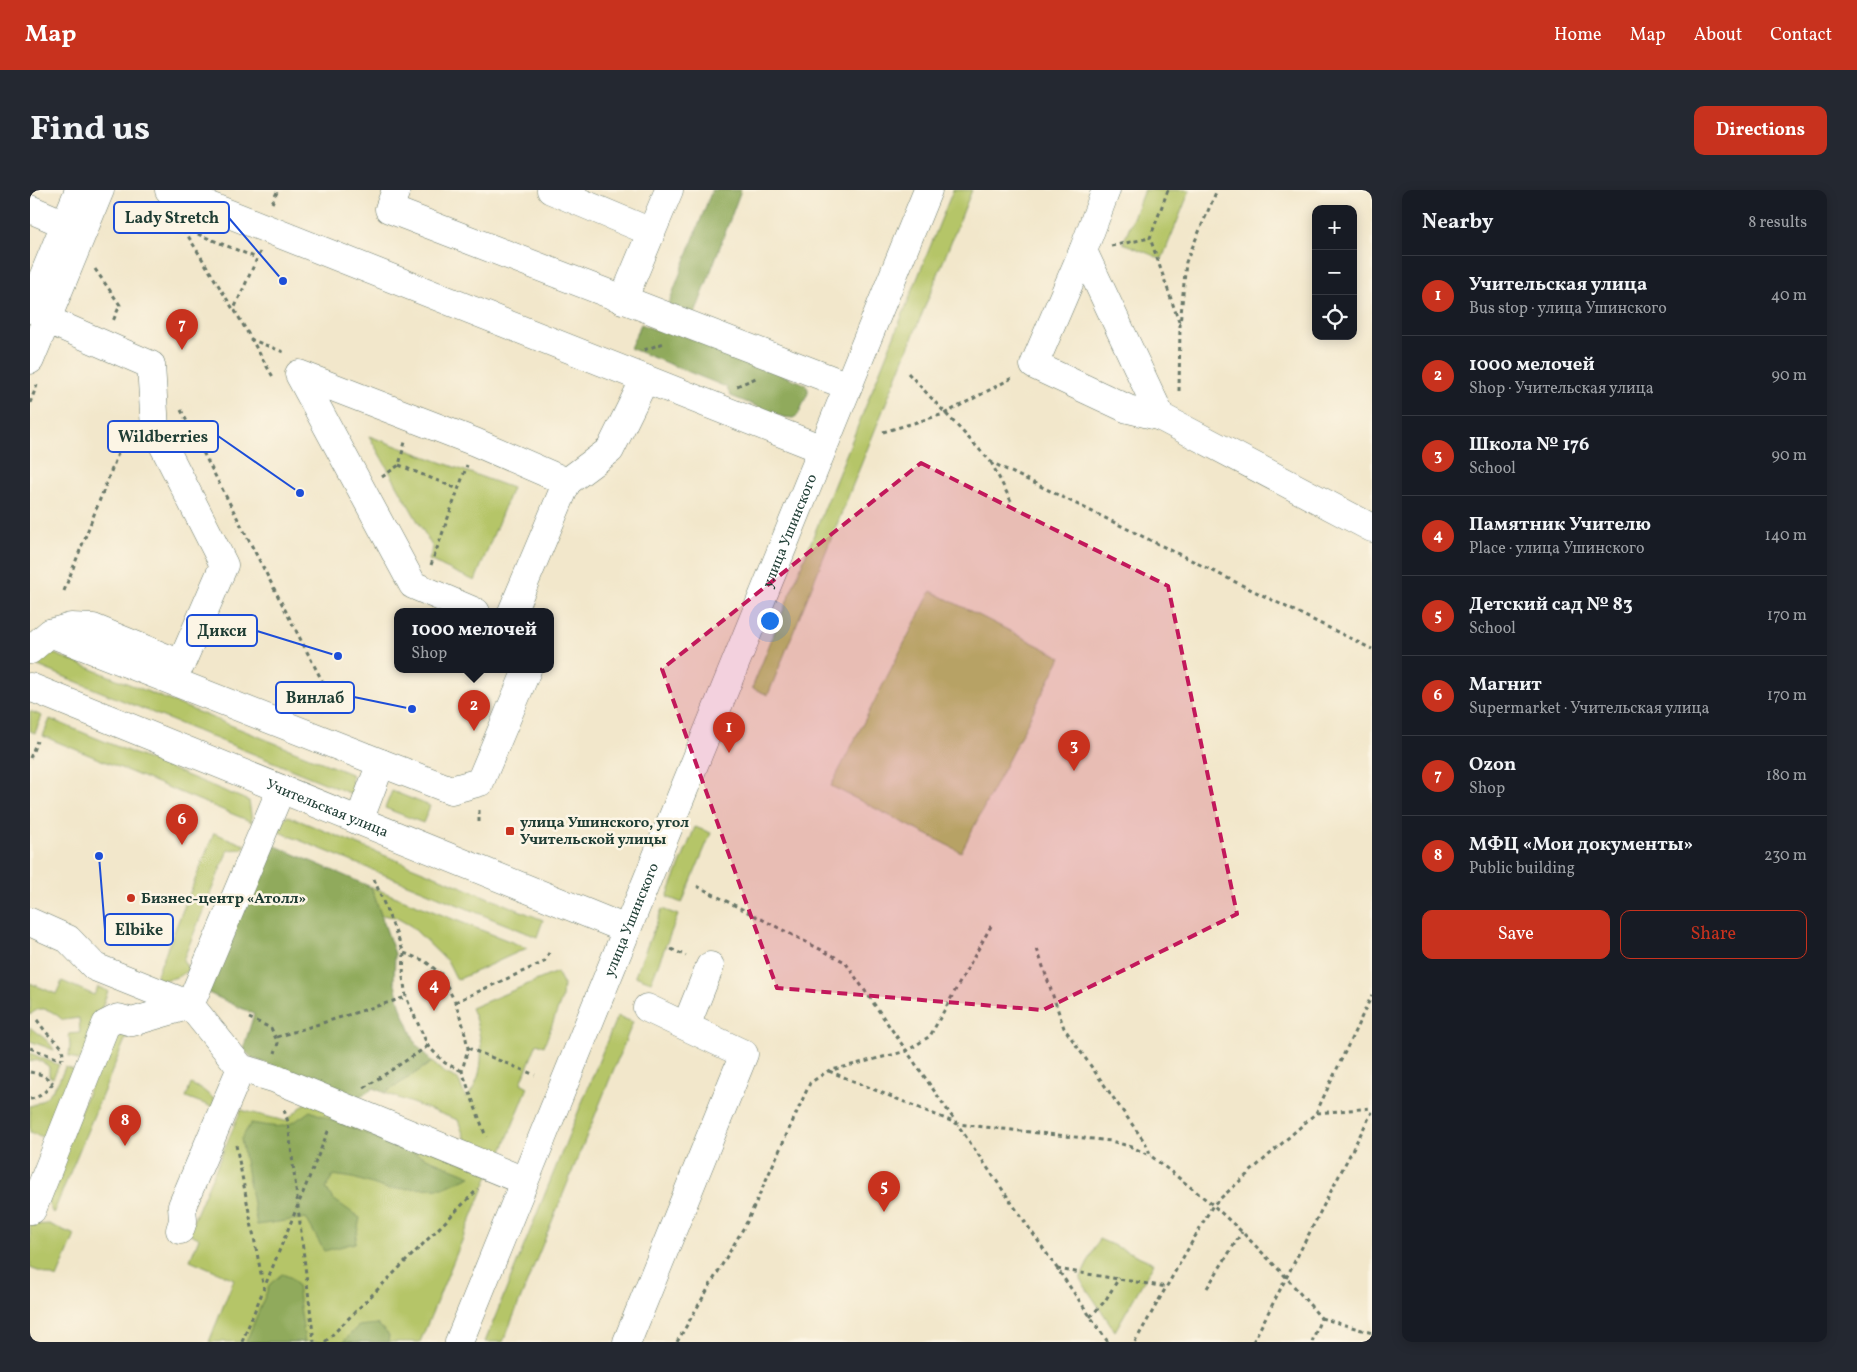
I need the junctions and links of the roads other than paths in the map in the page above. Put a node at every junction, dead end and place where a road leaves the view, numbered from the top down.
1 (79, 190) edge
2 (100, 190) edge
3 (169, 190) edge
4 (396, 190) edge
5 (550, 190) edge
6 (669, 190) edge
7 (928, 190) edge
8 (1106, 190) edge
9 (30, 210) edge
10 (65, 224) junction
11 (651, 232) junction
12 (1083, 251) junction
13 (623, 300) junction
14 (39, 314) edge
15 (30, 360) edge
16 (646, 379) junction
17 (848, 386) junction
18 (1170, 422) junction
19 (822, 449) junction
20 (567, 482) junction
21 (1372, 528) edge
22 (467, 608) edge
23 (514, 608) edge
24 (40, 641) edge
25 (178, 673) junction
26 (526, 673) edge
27 (30, 686) edge
28 (381, 763) junction
29 (281, 789) junction
30 (359, 821) junction
31 (30, 922) edge
32 (626, 929) junction
33 (710, 966) dead end
34 (190, 1005) junction
35 (647, 1008) dead end
36 (686, 1026) junction
37 (241, 1068) junction
38 (524, 1181) junction
39 (30, 1210) edge
40 (180, 1230) dead end
41 (459, 1342) edge
42 (627, 1342) edge

1 - 10 street
2 - 14 street
3 - 16 street
4 - 13 street
5 - 11 street
6 - 11 street
7 - 17 street, улица Ушинского
8 - 12 street
9 - 10 street
10 - 14 street
11 - 13 street
12 - 18 street
12 - 18 street
13 - 17 street
14 - 15 street
14 - 25 street
16 - 19 street
16 - 20 street
17 - 19 street, улица Ушинского
18 - 21 street
19 - 32 street, улица Ушинского
20 - 22 street
20 - 23 street
24 - 25 street
25 - 28 street
26 - 28 street
27 - 29 street, Учительская улица
28 - 30 street
29 - 30 street, Учительская улица
29 - 34 street
30 - 32 street, Учительская улица
31 - 34 street
32 - 38 street, улица Ушинского
33 - 36 street
34 - 37 street
34 - 39 street
35 - 36 street
36 - 42 street
37 - 38 street
37 - 40 street
38 - 41 street, улица Ушинского

